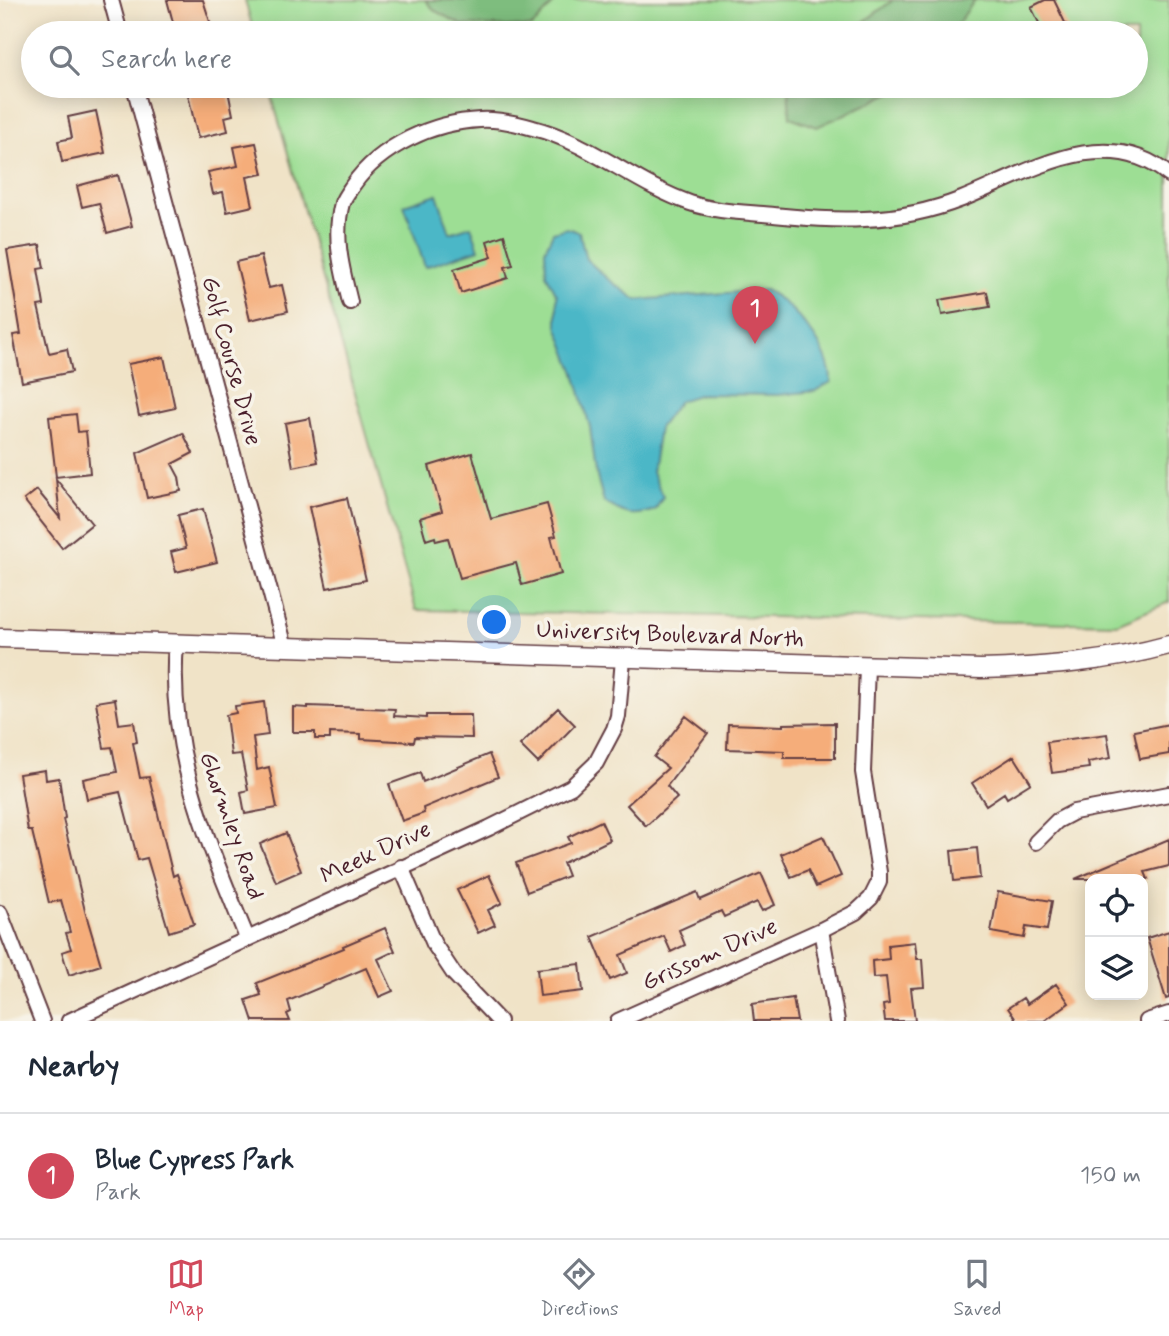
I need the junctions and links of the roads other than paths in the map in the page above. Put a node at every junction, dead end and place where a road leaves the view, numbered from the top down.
1 (111, 0) edge
2 (117, 21) edge
3 (137, 98) edge
4 (1169, 175) edge
5 (350, 302) dead end
6 (0, 638) edge
7 (176, 644) junction
8 (1169, 645) edge
9 (285, 648) junction
10 (623, 659) junction
11 (867, 667) junction
12 (1169, 793) edge
13 (1036, 842) dead end
14 (401, 867) junction
15 (0, 913) edge
16 (821, 930) junction
17 (247, 938) junction
18 (1169, 1014) edge
19 (42, 1021) edge
20 (69, 1021) edge
21 (499, 1021) edge
22 (618, 1021) edge
23 (837, 1021) edge
24 (1146, 1021) edge

1 - 2 street
3 - 9 street, Golf Course Drive
4 - 5 street
6 - 7 street, University Boulevard North
7 - 9 street, University Boulevard North
7 - 17 street, Ghormley Road
8 - 11 street, University Boulevard North
9 - 10 street, University Boulevard North
10 - 11 street, University Boulevard North
10 - 14 street, Meek Drive
11 - 16 street, Grissom Drive
12 - 13 street
14 - 17 street, Meek Drive
14 - 21 street
15 - 19 street
16 - 22 street, Grissom Drive
16 - 23 street
17 - 20 street, Meek Drive
18 - 24 street

